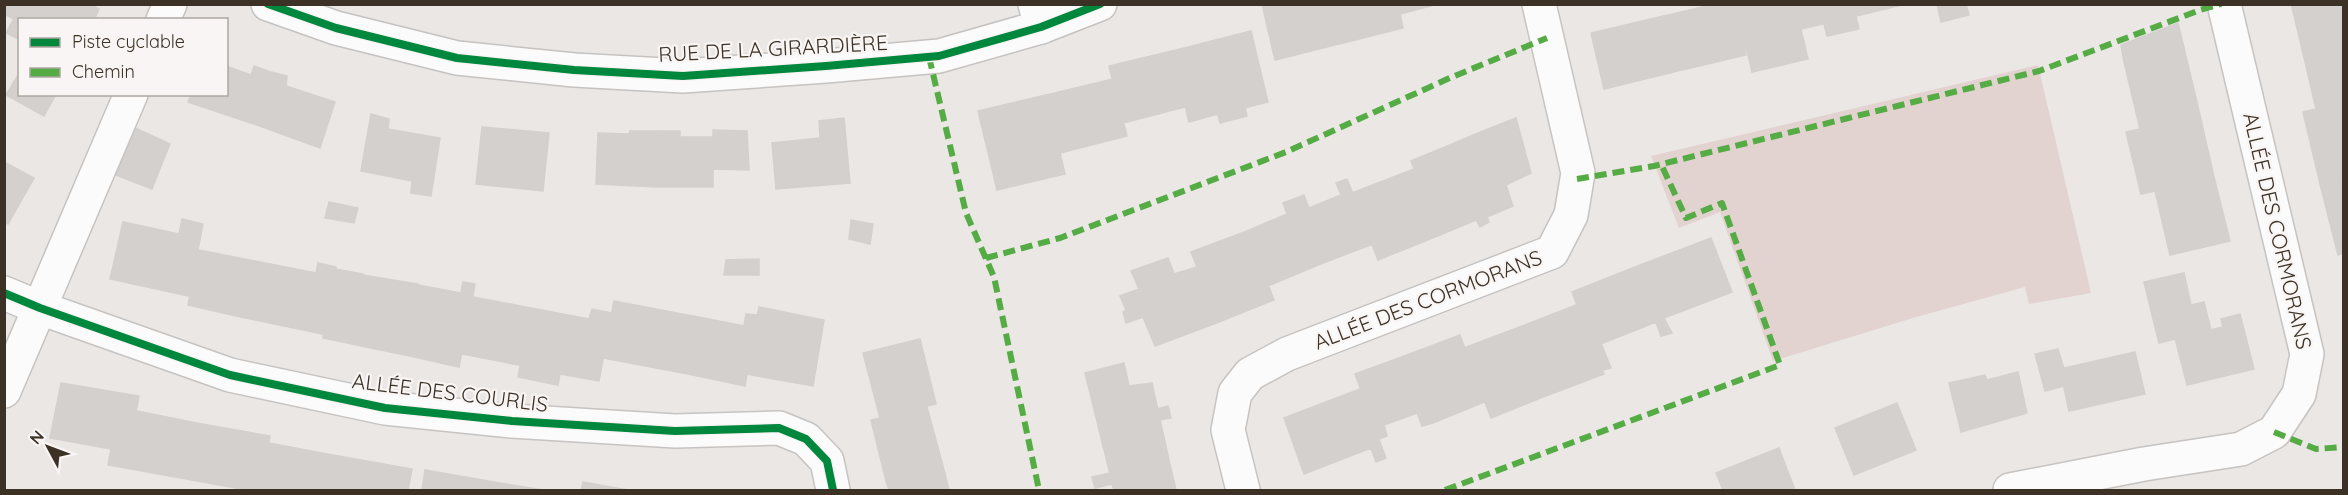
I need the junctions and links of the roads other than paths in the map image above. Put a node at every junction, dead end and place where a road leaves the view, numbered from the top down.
1 (170, 4) edge
2 (268, 4) edge
3 (1100, 4) edge
4 (1539, 4) edge
5 (2224, 4) edge
6 (1038, 16) edge
7 (164, 18) edge
8 (130, 96) edge
9 (4, 293) edge
10 (40, 308) junction
11 (4, 391) edge
12 (833, 490) edge
13 (1243, 490) edge
14 (2010, 490) edge

1 - 7 street
2 - 6 street, RUE DE LA GIRARDIÈRE
3 - 6 street, RUE DE LA GIRARDIÈRE
4 - 13 street, ALLÉE DES CORMORANS
5 - 14 street, ALLÉE DES CORMORANS
8 - 10 street
9 - 10 street, ALLÉE DES COURLIS
10 - 11 street
10 - 12 street, ALLÉE DES COURLIS

